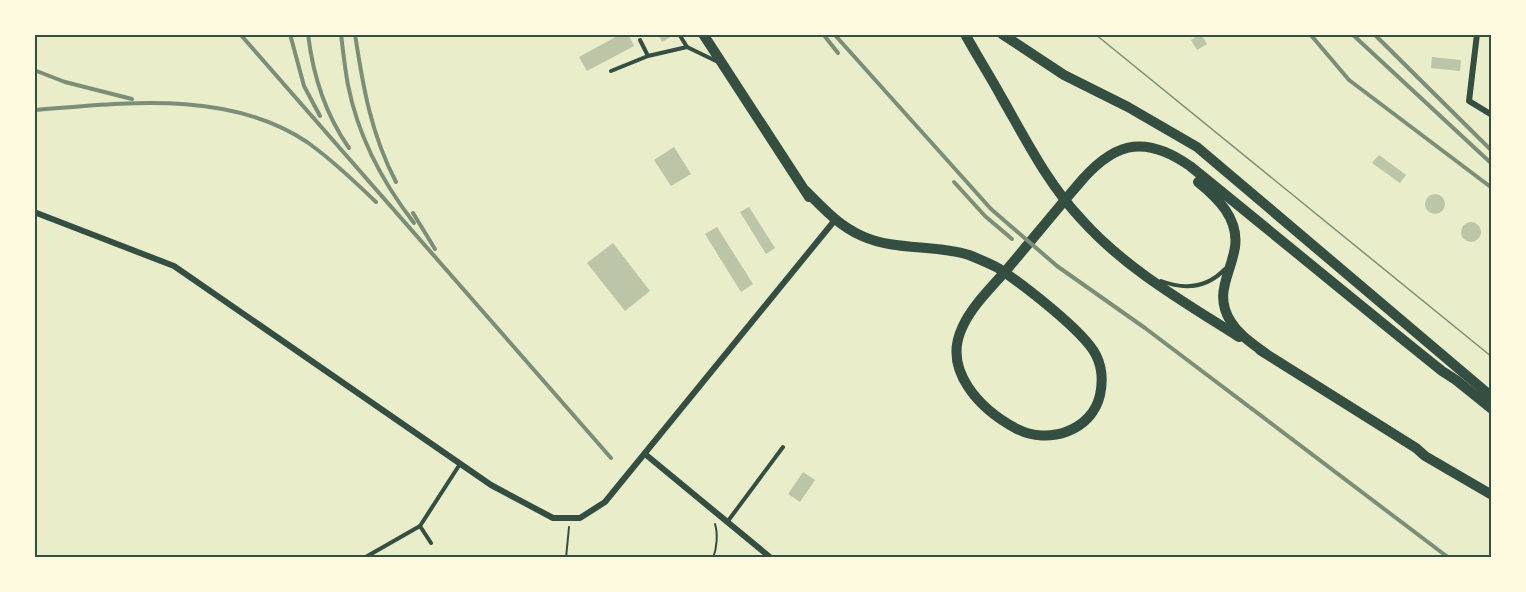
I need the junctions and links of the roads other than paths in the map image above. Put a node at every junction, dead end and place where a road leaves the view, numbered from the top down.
1 (680, 34) edge
2 (703, 34) edge
3 (965, 34) edge
4 (1002, 34) edge
5 (1477, 34) edge
6 (640, 40) dead end
7 (687, 47) junction
8 (648, 56) junction
9 (721, 63) junction
10 (611, 71) dead end
11 (1491, 115) edge
12 (1078, 189) junction
13 (34, 212) edge
14 (833, 222) junction
15 (1230, 263) junction
16 (1149, 278) junction
17 (1265, 353) junction
18 (1442, 371) junction
19 (1491, 397) edge
20 (1491, 409) edge
21 (1491, 418) edge
22 (783, 447) dead end
23 (1416, 448) junction
24 (645, 454) junction
25 (460, 464) junction
26 (1491, 486) edge
27 (1491, 495) edge
28 (728, 521) junction
29 (420, 526) junction
30 (430, 543) dead end
31 (364, 558) edge
32 (771, 558) edge

1 - 7 lane
2 - 9 main road
3 - 16 main road
4 - 19 main road
5 - 11 street
6 - 8 lane
7 - 8 lane
7 - 9 lane
8 - 10 lane
9 - 14 main road
12 - 14 main road
12 - 15 main road
12 - 18 main road
13 - 25 street
14 - 24 street
15 - 16 lane
15 - 17 main road
16 - 17 main road
17 - 23 main road
18 - 20 main road
18 - 21 main road
22 - 28 lane
23 - 26 main road
23 - 27 main road
24 - 25 street
24 - 28 street
25 - 29 lane
28 - 32 street
29 - 30 lane
29 - 31 lane

